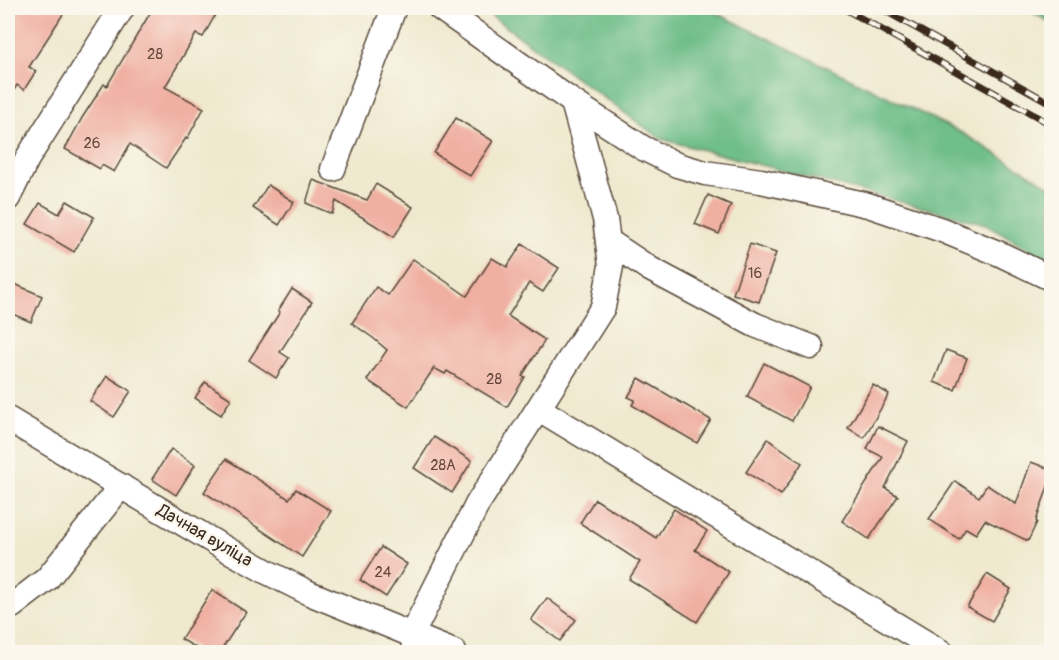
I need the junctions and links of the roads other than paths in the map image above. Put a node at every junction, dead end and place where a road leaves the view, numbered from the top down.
1 (122, 8) edge
2 (394, 8) edge
3 (440, 8) edge
4 (573, 102) junction
5 (333, 169) dead end
6 (8, 198) edge
7 (608, 241) junction
8 (1052, 279) edge
9 (811, 347) dead end
10 (539, 409) junction
11 (8, 419) edge
12 (122, 486) junction
13 (12, 606) dead end
14 (413, 643) edge
15 (454, 652) edge
16 (941, 652) edge

1 - 6 street
2 - 5 street
3 - 4 street
4 - 7 street
4 - 8 street
7 - 9 street
7 - 10 street
10 - 14 street
10 - 16 street
11 - 12 street, Дачная вуліца
12 - 13 street
12 - 14 street, Дачная вуліца
14 - 15 street, Дачная вуліца

